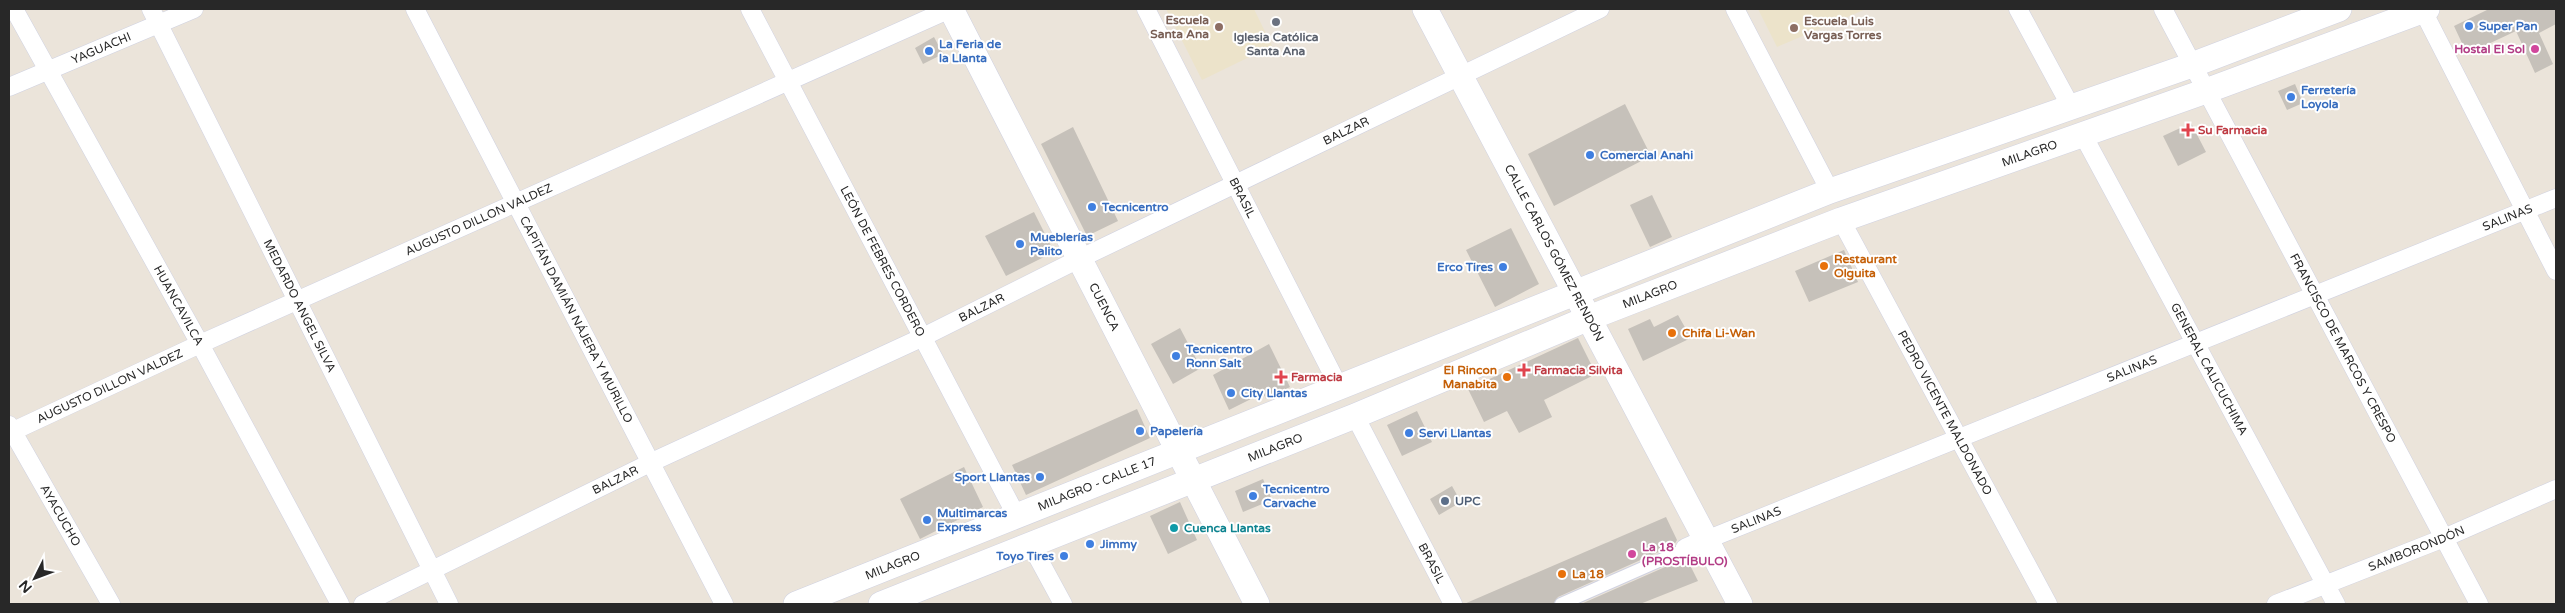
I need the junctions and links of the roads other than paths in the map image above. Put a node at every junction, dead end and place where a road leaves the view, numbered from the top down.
1 (14, 9) edge
2 (194, 9) edge
3 (416, 9) edge
4 (750, 9) edge
5 (950, 9) edge
6 (1146, 9) edge
7 (1426, 9) edge
8 (1600, 9) edge
9 (1735, 9) edge
10 (2018, 9) edge
11 (2163, 9) edge
12 (2339, 9) edge
13 (2424, 9) edge
14 (154, 16) edge
15 (2192, 65) junction
16 (48, 72) junction
17 (1460, 76) junction
18 (786, 81) junction
19 (9, 87) edge
20 (2206, 91) junction
21 (2071, 107) junction
22 (2083, 134) junction
23 (1235, 184) junction
24 (1830, 191) junction
25 (2556, 198) edge
26 (518, 202) junction
27 (2526, 211) junction
28 (1841, 220) junction
29 (1079, 260) junction
30 (2556, 271) edge
31 (1575, 293) junction
32 (2316, 295) junction
33 (297, 303) junction
34 (1589, 318) junction
35 (921, 338) junction
36 (2196, 343) junction
37 (200, 344) junction
38 (1339, 387) junction
39 (1354, 416) junction
40 (10, 430) edge
41 (1960, 438) junction
42 (1176, 451) junction
43 (652, 462) junction
44 (1193, 480) junction
45 (2556, 489) edge
46 (1016, 515) junction
47 (2444, 538) junction
48 (1696, 544) junction
49 (1031, 545) junction
50 (432, 571) junction
51 (2325, 585) junction
52 (112, 604) edge
53 (340, 604) edge
54 (363, 604) edge
55 (449, 604) edge
56 (724, 604) edge
57 (796, 604) edge
58 (881, 604) edge
59 (1063, 604) edge
60 (1257, 604) edge
61 (1454, 604) edge
62 (1560, 604) edge
63 (1740, 604) edge
64 (2048, 604) edge
65 (2276, 604) edge
66 (2336, 604) edge
67 (2479, 604) edge

1 - 16 street, HUANCAVILCA
2 - 14 street, YAGUACHI
3 - 26 street, CAPITÁN DAMIÁN NÁJERA Y MURILLO
4 - 18 street, LEÓN DE FEBRES CORDERO
5 - 18 street, AUGUSTO DILLON VALDEZ
5 - 29 main road, CUENCA
6 - 23 street, BRASIL
7 - 17 main road, CALLE CARLOS GÓMEZ RENDÓN
8 - 17 street, BALZAR
9 - 24 street
10 - 21 street
11 - 15 street
12 - 15 main road
13 - 20 main road, MILAGRO
13 - 27 street
14 - 16 street, YAGUACHI
14 - 33 street, MEDARDO ANGEL SILVA
15 - 20 street, FRANCISCO DE MARCOS Y CRESPO
15 - 21 main road
16 - 19 street, YAGUACHI
16 - 37 street, HUANCAVILCA
17 - 23 street, BALZAR
17 - 31 main road, CALLE CARLOS GÓMEZ RENDÓN
18 - 26 street, AUGUSTO DILLON VALDEZ
18 - 35 street, LEÓN DE FEBRES CORDERO
20 - 22 main road, MILAGRO
20 - 32 street, FRANCISCO DE MARCOS Y CRESPO
21 - 24 main road
22 - 28 main road, MILAGRO
22 - 36 street, GENERAL CALICUCHIMA
23 - 29 street, BALZAR
23 - 38 street, BRASIL
24 - 31 main road
25 - 27 street, SALINAS
26 - 33 street, AUGUSTO DILLON VALDEZ
26 - 43 street, CAPITÁN DAMIÁN NÁJERA Y MURILLO
27 - 30 street
27 - 32 street, SALINAS
28 - 34 main road, MILAGRO
28 - 41 street, PEDRO VICENTE MALDONADO
29 - 35 street, BALZAR
29 - 42 main road, CUENCA
31 - 34 main road, CALLE CARLOS GÓMEZ RENDÓN
31 - 38 main road
32 - 36 street, SALINAS
32 - 47 street, FRANCISCO DE MARCOS Y CRESPO
33 - 37 street, AUGUSTO DILLON VALDEZ
33 - 50 street, MEDARDO ANGEL SILVA
34 - 39 main road, MILAGRO
34 - 48 main road, CALLE CARLOS GÓMEZ RENDÓN
35 - 43 street, BALZAR
35 - 46 street, LEÓN DE FEBRES CORDERO
36 - 41 street, SALINAS
36 - 51 street, GENERAL CALICUCHIMA
37 - 40 street, AUGUSTO DILLON VALDEZ
37 - 53 street, HUANCAVILCA
38 - 42 main road
39 - 44 main road, MILAGRO
39 - 61 street, BRASIL
40 - 52 street, AYACUCHO
41 - 48 street, SALINAS
41 - 64 street, PEDRO VICENTE MALDONADO
42 - 44 main road, CUENCA
42 - 46 main road, MILAGRO - CALLE 17
43 - 50 street, BALZAR
43 - 56 street, CAPITÁN DAMIÁN NÁJERA Y MURILLO
44 - 49 main road, MILAGRO
44 - 60 main road, CUENCA
45 - 47 street, SAMBORONDÓN
46 - 57 main road, MILAGRO
47 - 51 street, SAMBORONDÓN
47 - 67 street, FRANCISCO DE MARCOS Y CRESPO
48 - 62 street, SALINAS
48 - 63 main road, CALLE CARLOS GÓMEZ RENDÓN
49 - 58 main road, MILAGRO
49 - 59 street
50 - 54 street, BALZAR
50 - 55 street, MEDARDO ANGEL SILVA
51 - 65 street, SAMBORONDÓN
51 - 66 street, GENERAL CALICUCHIMA

